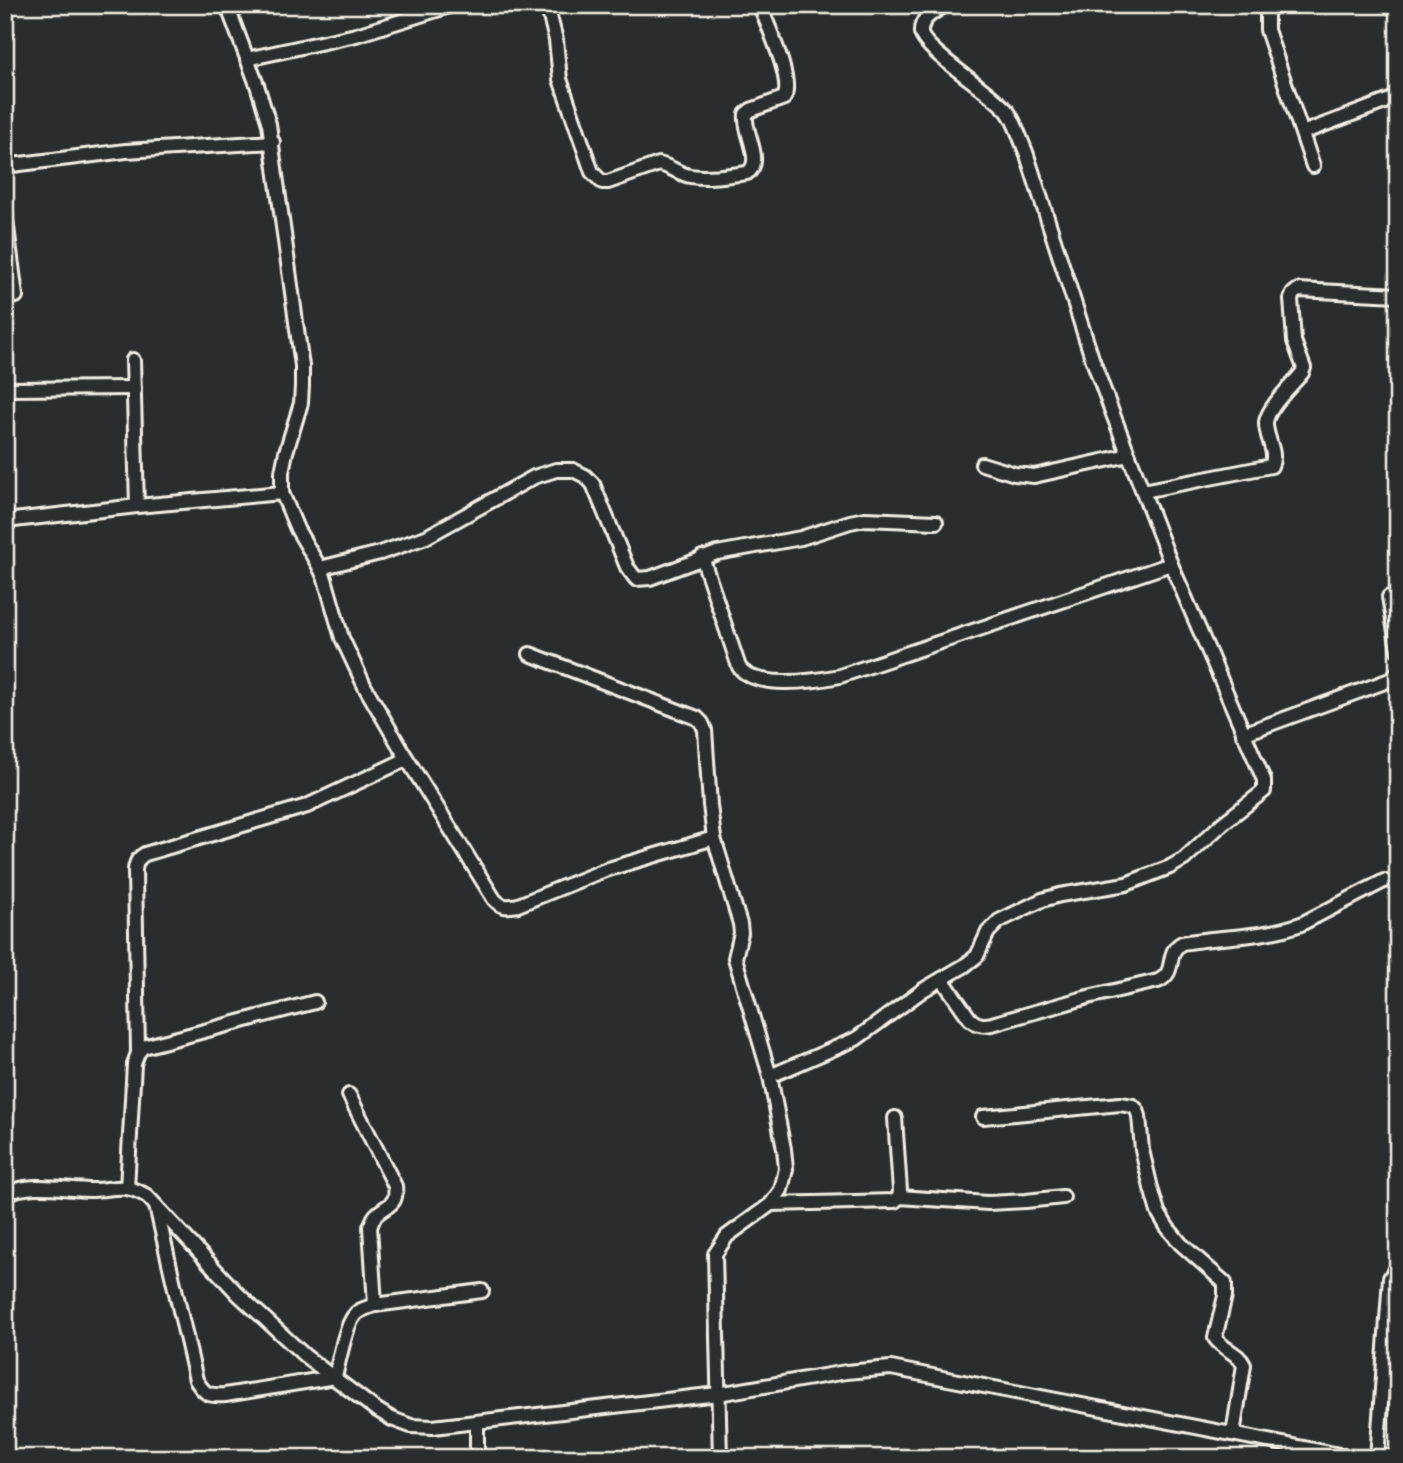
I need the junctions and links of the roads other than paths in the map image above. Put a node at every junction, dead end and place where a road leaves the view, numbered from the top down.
1 (227, 5) edge
2 (453, 5) edge
3 (547, 5) edge
4 (760, 5) edge
5 (945, 5) edge
6 (1275, 5) edge
7 (247, 59) junction
8 (1398, 97) edge
9 (1301, 133) junction
10 (273, 142) junction
11 (1313, 166) dead end
12 (5, 168) edge
13 (5, 212) edge
14 (1398, 295) edge
15 (16, 296) dead end
16 (133, 360) dead end
17 (134, 388) junction
18 (5, 389) edge
19 (1129, 454) junction
20 (982, 464) dead end
21 (1143, 491) junction
22 (282, 493) junction
23 (137, 506) junction
24 (5, 521) edge
25 (936, 522) dead end
26 (702, 557) junction
27 (1171, 564) junction
28 (320, 568) junction
29 (1389, 597) dead end
30 (1398, 650) edge
31 (530, 654) dead end
32 (1398, 672) edge
33 (1243, 734) junction
34 (407, 759) junction
35 (714, 838) junction
36 (1384, 881) dead end
37 (942, 979) junction
38 (316, 1002) dead end
39 (138, 1052) junction
40 (770, 1076) junction
41 (349, 1095) dead end
42 (984, 1117) dead end
43 (895, 1118) dead end
44 (127, 1188) junction
45 (5, 1194) edge
46 (899, 1197) junction
47 (1063, 1197) dead end
48 (771, 1204) junction
49 (156, 1206) junction
50 (1398, 1271) edge
51 (482, 1291) dead end
52 (374, 1305) junction
53 (335, 1377) junction
54 (718, 1394) junction
55 (477, 1422) junction
56 (1233, 1434) junction
57 (477, 1458) edge
58 (720, 1458) edge
59 (1354, 1458) edge
60 (1377, 1458) edge

1 - 7 street
2 - 7 street
3 - 4 street
5 - 19 street
6 - 9 street
7 - 10 street
8 - 9 street
9 - 11 street
10 - 12 street
10 - 22 street
13 - 15 street
14 - 21 street
16 - 17 street
17 - 18 street
17 - 23 street
19 - 20 street
19 - 21 street
21 - 27 street
22 - 23 street
22 - 28 street
23 - 24 street
25 - 26 street
26 - 27 street
26 - 28 street
27 - 33 street
28 - 34 street
29 - 30 street
31 - 35 street
32 - 33 street
33 - 37 street
34 - 35 street
34 - 39 street
35 - 40 street
36 - 37 street
37 - 40 street
38 - 39 street
39 - 44 street
40 - 48 street
41 - 52 street
42 - 56 street
43 - 46 street
44 - 45 street
44 - 49 street
46 - 47 street
46 - 48 street
48 - 54 street
49 - 53 street
49 - 53 street
50 - 60 street
51 - 52 street
52 - 53 street
53 - 55 street
54 - 55 street
54 - 56 street
54 - 58 street
55 - 57 street
56 - 59 street

